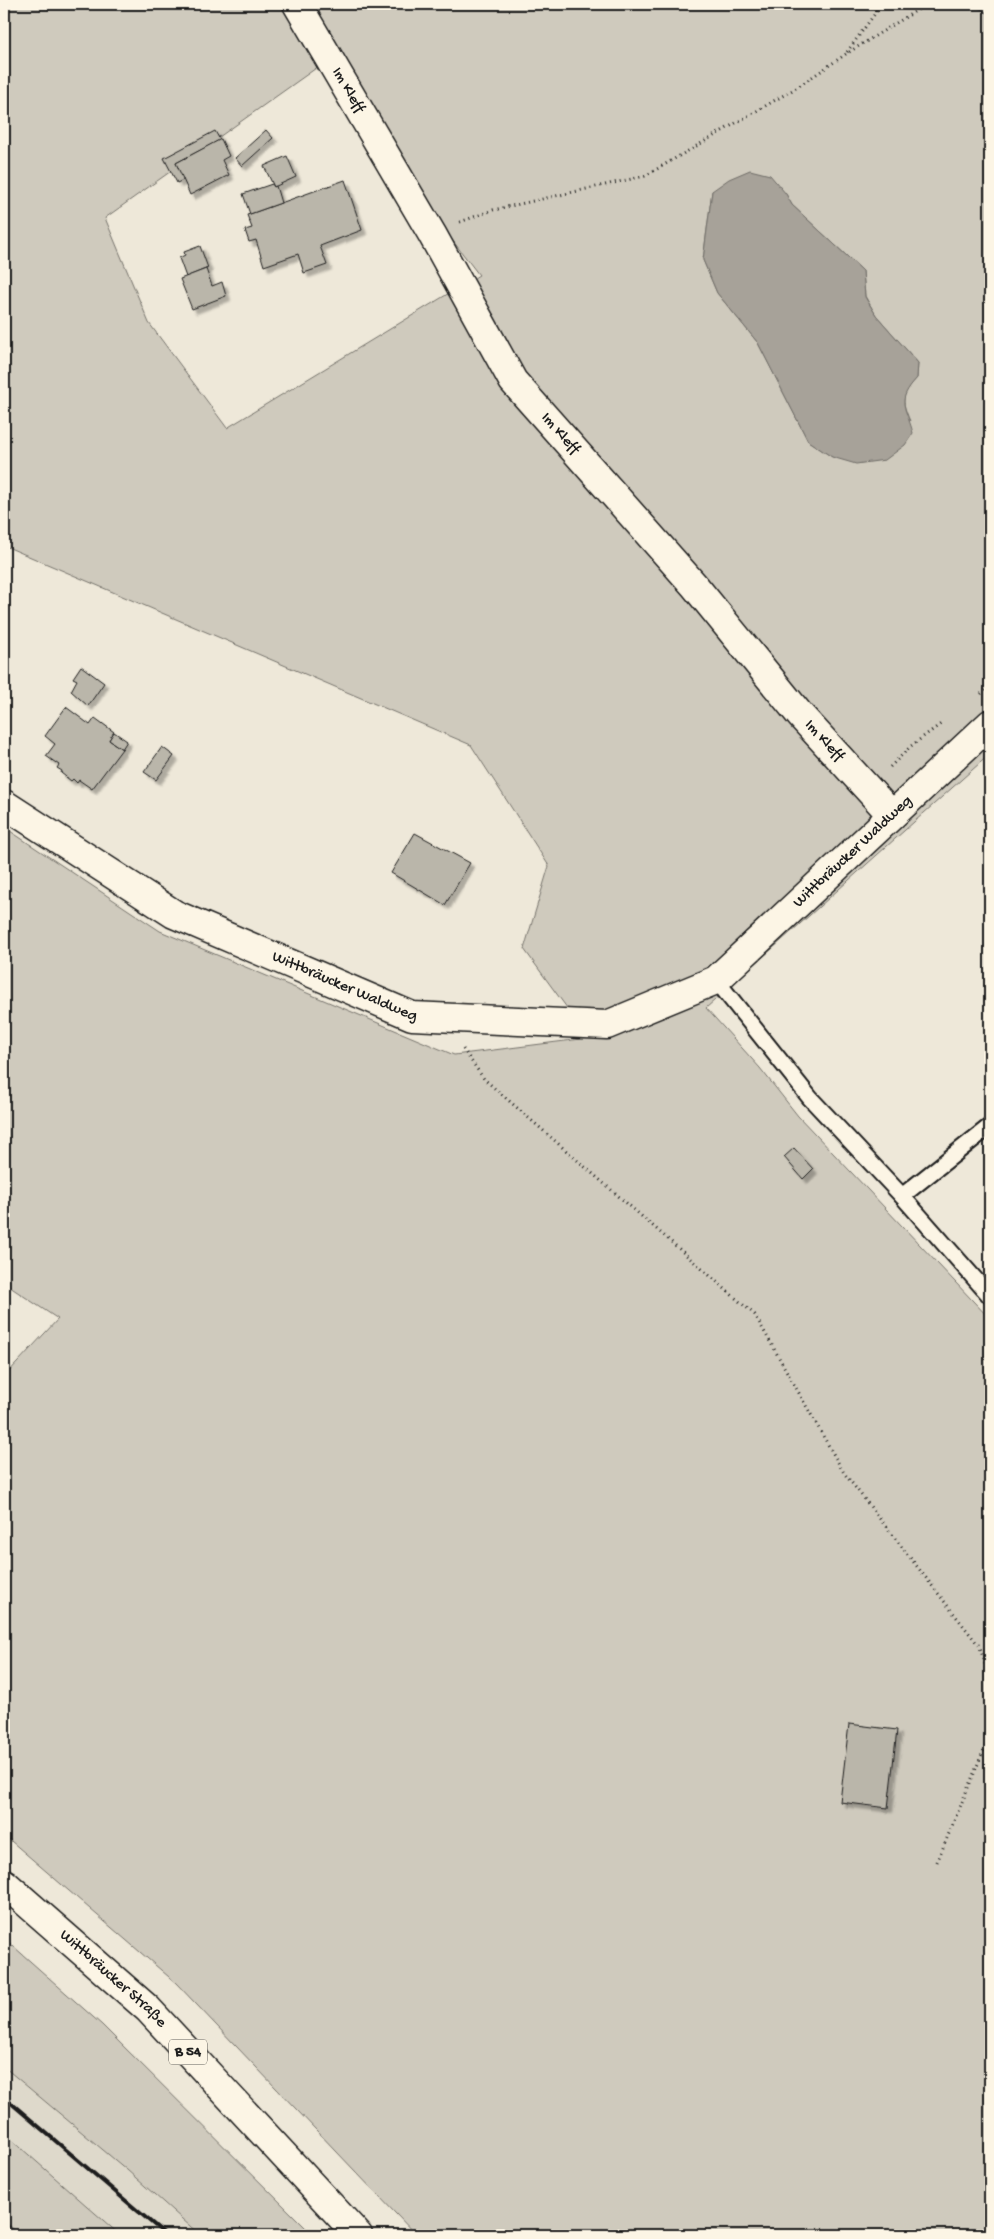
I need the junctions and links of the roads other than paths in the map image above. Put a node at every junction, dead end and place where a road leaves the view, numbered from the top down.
1 (297, 4) edge
2 (990, 724) edge
3 (4, 804) edge
4 (891, 814) junction
5 (716, 980) junction
6 (990, 1126) edge
7 (902, 1196) junction
8 (990, 1296) edge
9 (4, 1883) edge
10 (358, 2235) edge

1 - 4 street, Im Kleff
2 - 4 street, Wittbräucker Waldweg
3 - 5 street, Wittbräucker Waldweg
4 - 5 street, Wittbräucker Waldweg
5 - 7 lane
6 - 7 lane
7 - 8 lane
9 - 10 street, Wittbräucker Straße / B 54

